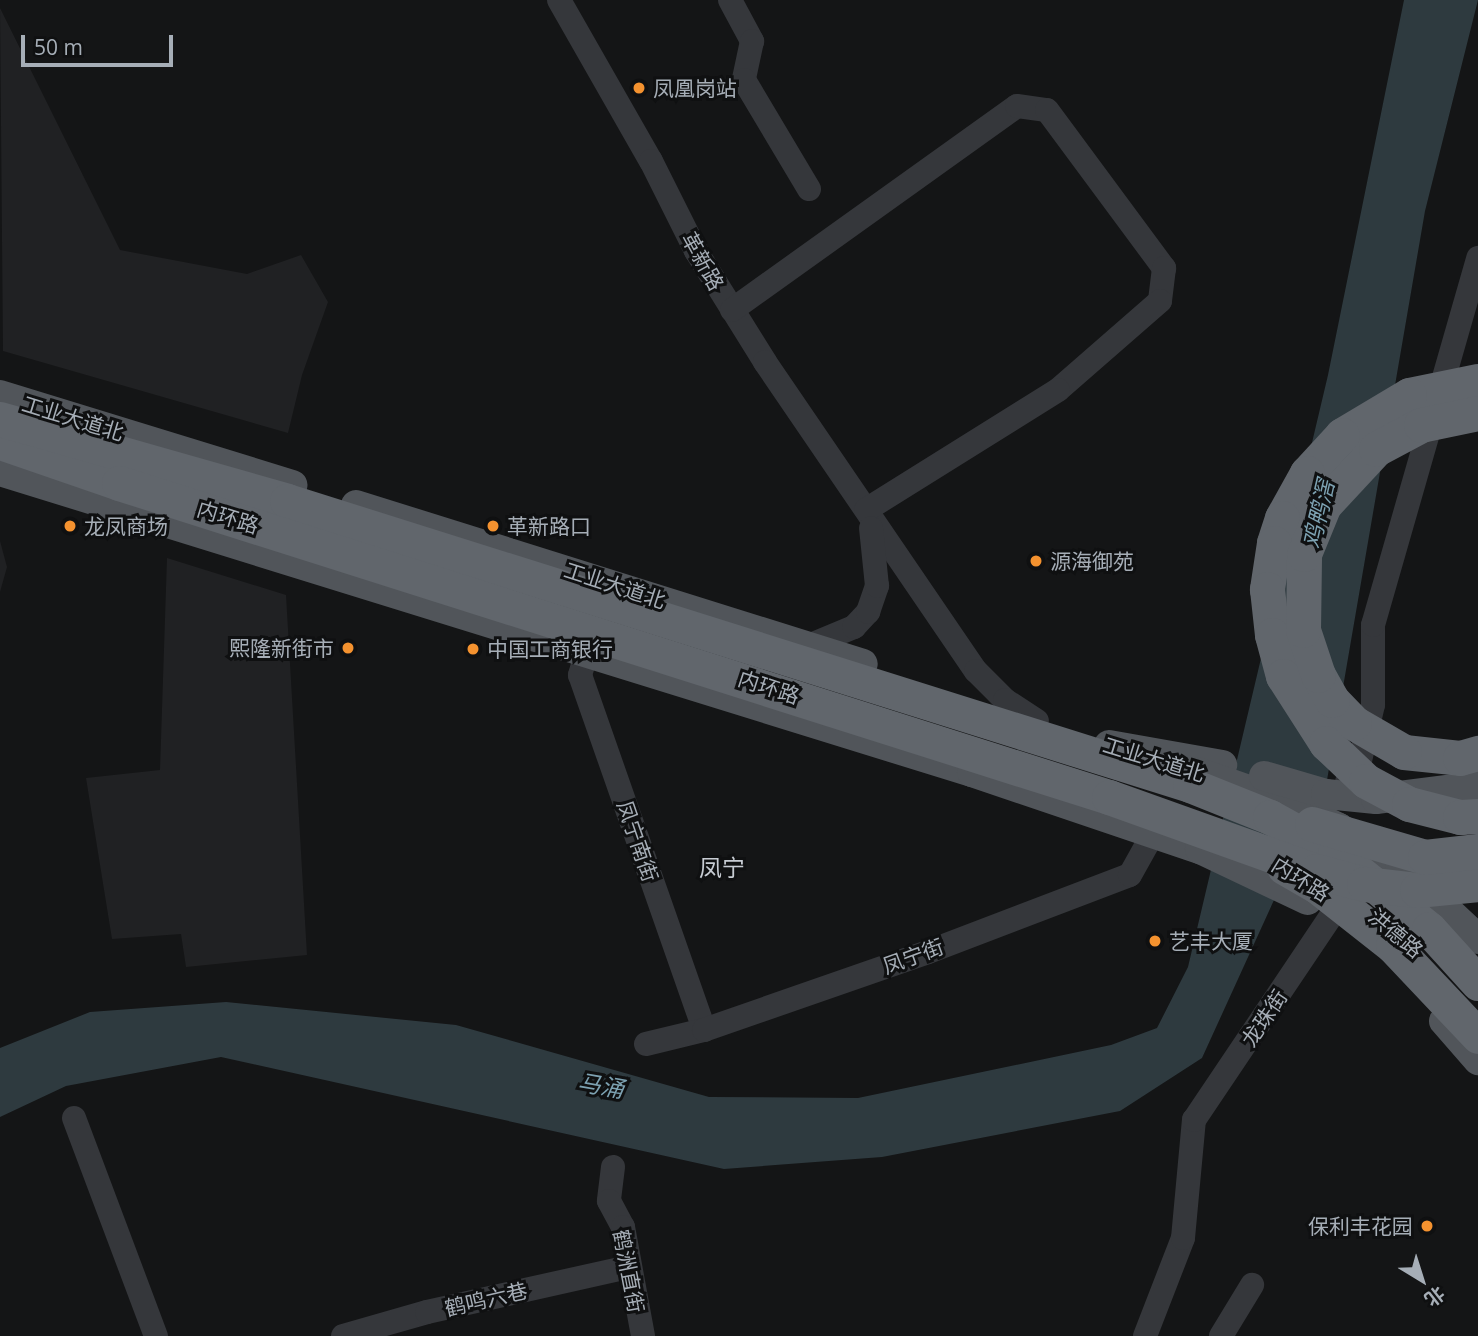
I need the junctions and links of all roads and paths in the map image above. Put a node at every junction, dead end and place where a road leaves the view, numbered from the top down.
1 (559, 0) edge
2 (730, 0) edge
3 (808, 189) dead end
4 (1478, 258) edge
5 (732, 310) junction
6 (1478, 381) edge
7 (0, 395) edge
8 (1478, 399) edge
9 (1438, 402) junction
10 (0, 406) edge
11 (1478, 413) edge
12 (0, 419) edge
13 (0, 433) edge
14 (0, 442) edge
15 (46, 446) junction
16 (166, 447) junction
17 (0, 454) edge
18 (0, 471) edge
19 (119, 483) junction
20 (286, 501) junction
21 (866, 510) junction
22 (490, 546) junction
23 (601, 581) junction
24 (484, 600) junction
25 (589, 633) junction
26 (808, 646) junction
27 (798, 675) junction
28 (1037, 721) junction
29 (1478, 753) edge
30 (1478, 786) edge
31 (1324, 806) junction
32 (1216, 809) junction
33 (1478, 816) edge
34 (1154, 832) junction
35 (1478, 851) edge
36 (1301, 870) junction
37 (1478, 884) edge
38 (1332, 915) junction
39 (1478, 939) edge
40 (1478, 947) edge
41 (1478, 983) edge
42 (1478, 1013) edge
43 (704, 1030) junction
44 (1478, 1036) edge
45 (646, 1044) dead end
46 (1478, 1060) edge
47 (74, 1118) dead end
48 (613, 1167) dead end
49 (629, 1267) junction
50 (1252, 1285) dead end
51 (156, 1336) edge
52 (343, 1336) edge
53 (643, 1336) edge
54 (1144, 1336) edge
55 (1221, 1336) edge

1 - 5 street, 革新路
2 - 3 street
4 - 9 street
5 - 21 street, 革新路
5 - 21 street
6 - 33 highway, bridge
7 - 16 main road, 工业大道北
8 - 9 street
9 - 31 street
10 - 20 highway, bridge
11 - 29 highway, bridge
12 - 20 highway, 内环路, bridge
13 - 15 main road
14 - 19 highway
15 - 16 main road
15 - 24 street
16 - 22 main road, 工业大道北
17 - 19 highway, 内环路
17 - 24 main road
18 - 24 main road
19 - 32 highway, 内环路, bridge
20 - 32 highway, 内环路, bridge
21 - 26 street
21 - 28 street, 革新路
22 - 23 main road, 工业大道北
22 - 24 street
23 - 25 street, 凤宁南街
23 - 26 main road, 工业大道北
24 - 25 main road
25 - 27 street
25 - 32 main road
25 - 34 main road
25 - 43 street, 凤宁南街
26 - 27 street
26 - 28 main road, 工业大道北
27 - 32 street
28 - 32 main road, 工业大道北
30 - 31 main road
31 - 32 main road
31 - 39 main road
32 - 34 main road
32 - 35 highway, bridge
32 - 36 main road, bridge
32 - 37 highway, bridge
32 - 41 highway, 内环路, bridge
32 - 44 highway, 内环路, bridge
34 - 43 street, 凤宁街
36 - 38 main road
36 - 40 street
36 - 42 main road, 洪德路
38 - 46 main road
38 - 54 street, 龙珠街
43 - 45 street, 凤宁街
47 - 51 street
48 - 49 street, 鹤洲直街
49 - 52 street, 鹤鸣六巷
49 - 53 street, 鹤洲直街
50 - 55 street

